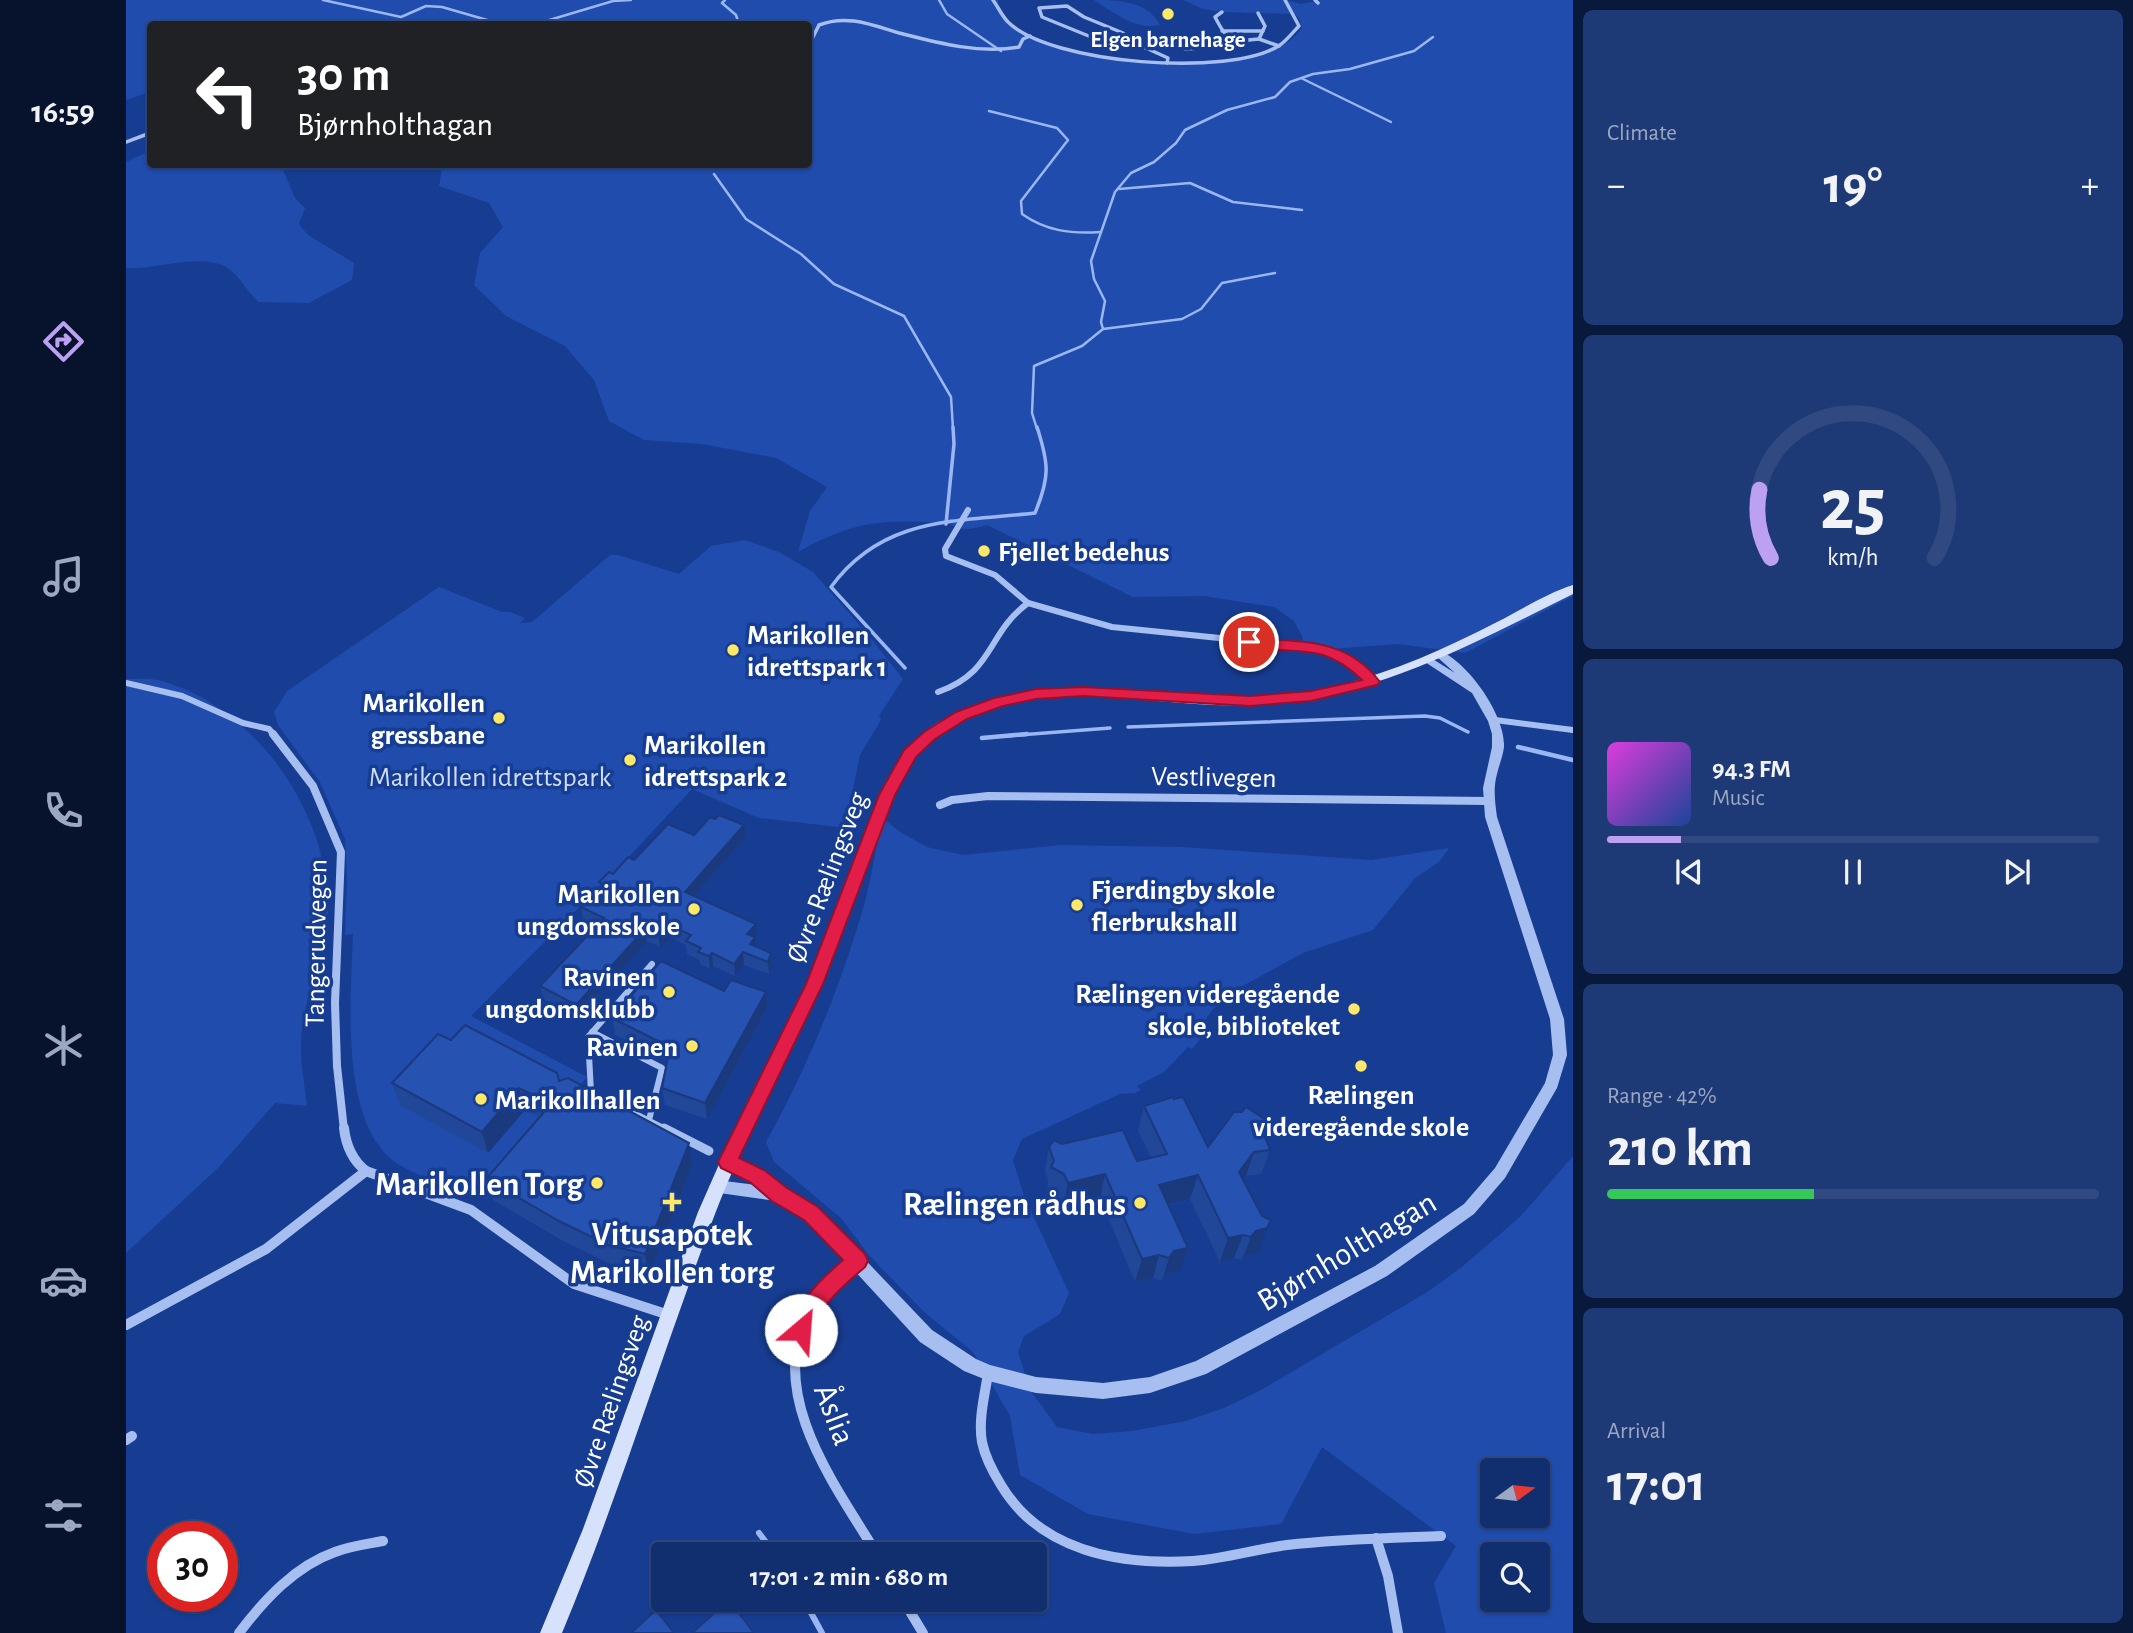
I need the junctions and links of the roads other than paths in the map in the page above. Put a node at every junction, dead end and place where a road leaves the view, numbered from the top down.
1 (993, 0) edge
2 (1070, 0) edge
3 (1285, 0) edge
4 (1067, 6) junction
5 (1222, 12) dead end
6 (1258, 13) dead end
7 (1222, 31) junction
8 (1263, 31) junction
9 (1030, 36) junction
10 (812, 39) edge
11 (1259, 39) junction
12 (1232, 42) junction
13 (1137, 45) junction
14 (1279, 46) junction
15 (1185, 49) dead end
16 (1167, 63) junction
17 (147, 135) edge
18 (126, 142) edge
19 (968, 510) dead end
20 (1573, 589) edge
21 (1028, 603) junction
22 (1440, 654) junction
23 (1427, 660) junction
24 (1372, 682) junction
25 (126, 683) edge
26 (937, 692) dead end
27 (1475, 692) junction
28 (1495, 720) junction
29 (1573, 730) edge
30 (1489, 801) junction
31 (940, 805) dead end
32 (652, 964) dead end
33 (592, 1032) junction
34 (578, 1085) edge
35 (591, 1091) junction
36 (649, 1121) junction
37 (709, 1151) dead end
38 (727, 1162) junction
39 (366, 1171) junction
40 (717, 1187) junction
41 (779, 1194) junction
42 (858, 1261) junction
43 (670, 1315) junction
44 (126, 1325) edge
45 (989, 1373) junction
46 (1441, 1536) dead end
47 (1376, 1538) junction
48 (383, 1541) dead end
49 (870, 1542) edge
50 (910, 1612) edge
51 (239, 1633) edge
52 (551, 1633) edge
53 (923, 1633) edge
54 (1398, 1633) edge

1 - 9 street
2 - 4 street
3 - 14 street
4 - 13 street
4 - 13 street
5 - 7 street
6 - 8 street
7 - 8 street
7 - 12 street
8 - 11 street
9 - 10 street
9 - 16 street
11 - 12 street
11 - 14 street
12 - 15 street
13 - 16 street
14 - 16 street
17 - 18 street
19 - 21 street
20 - 22 main road, Øvre Rælingsveg
21 - 24 street
21 - 26 street
22 - 23 main road, Øvre Rælingsveg
22 - 27 street
23 - 24 main road, Øvre Rælingsveg
23 - 27 street
24 - 38 main road, Øvre Rælingsveg
25 - 39 street, Tangerudvegen
27 - 28 street
28 - 29 street
28 - 30 street, Bjørnholthagan
30 - 31 street, Vestlivegen
30 - 45 street, Bjørnholthagan
32 - 33 street
33 - 35 street
33 - 36 street
34 - 35 street
35 - 36 street
36 - 37 street
38 - 40 main road, Øvre Rælingsveg
38 - 41 street, Bjørnholthagan
39 - 43 street
39 - 44 street
40 - 41 street, Bjørnholthagan
40 - 43 main road, Øvre Rælingsveg
41 - 42 street, Bjørnholthagan
42 - 45 street, Bjørnholthagan
42 - 49 street, Åslia
43 - 52 main road, Øvre Rælingsveg
45 - 47 street
46 - 47 street
47 - 54 street
48 - 51 street
50 - 53 street

